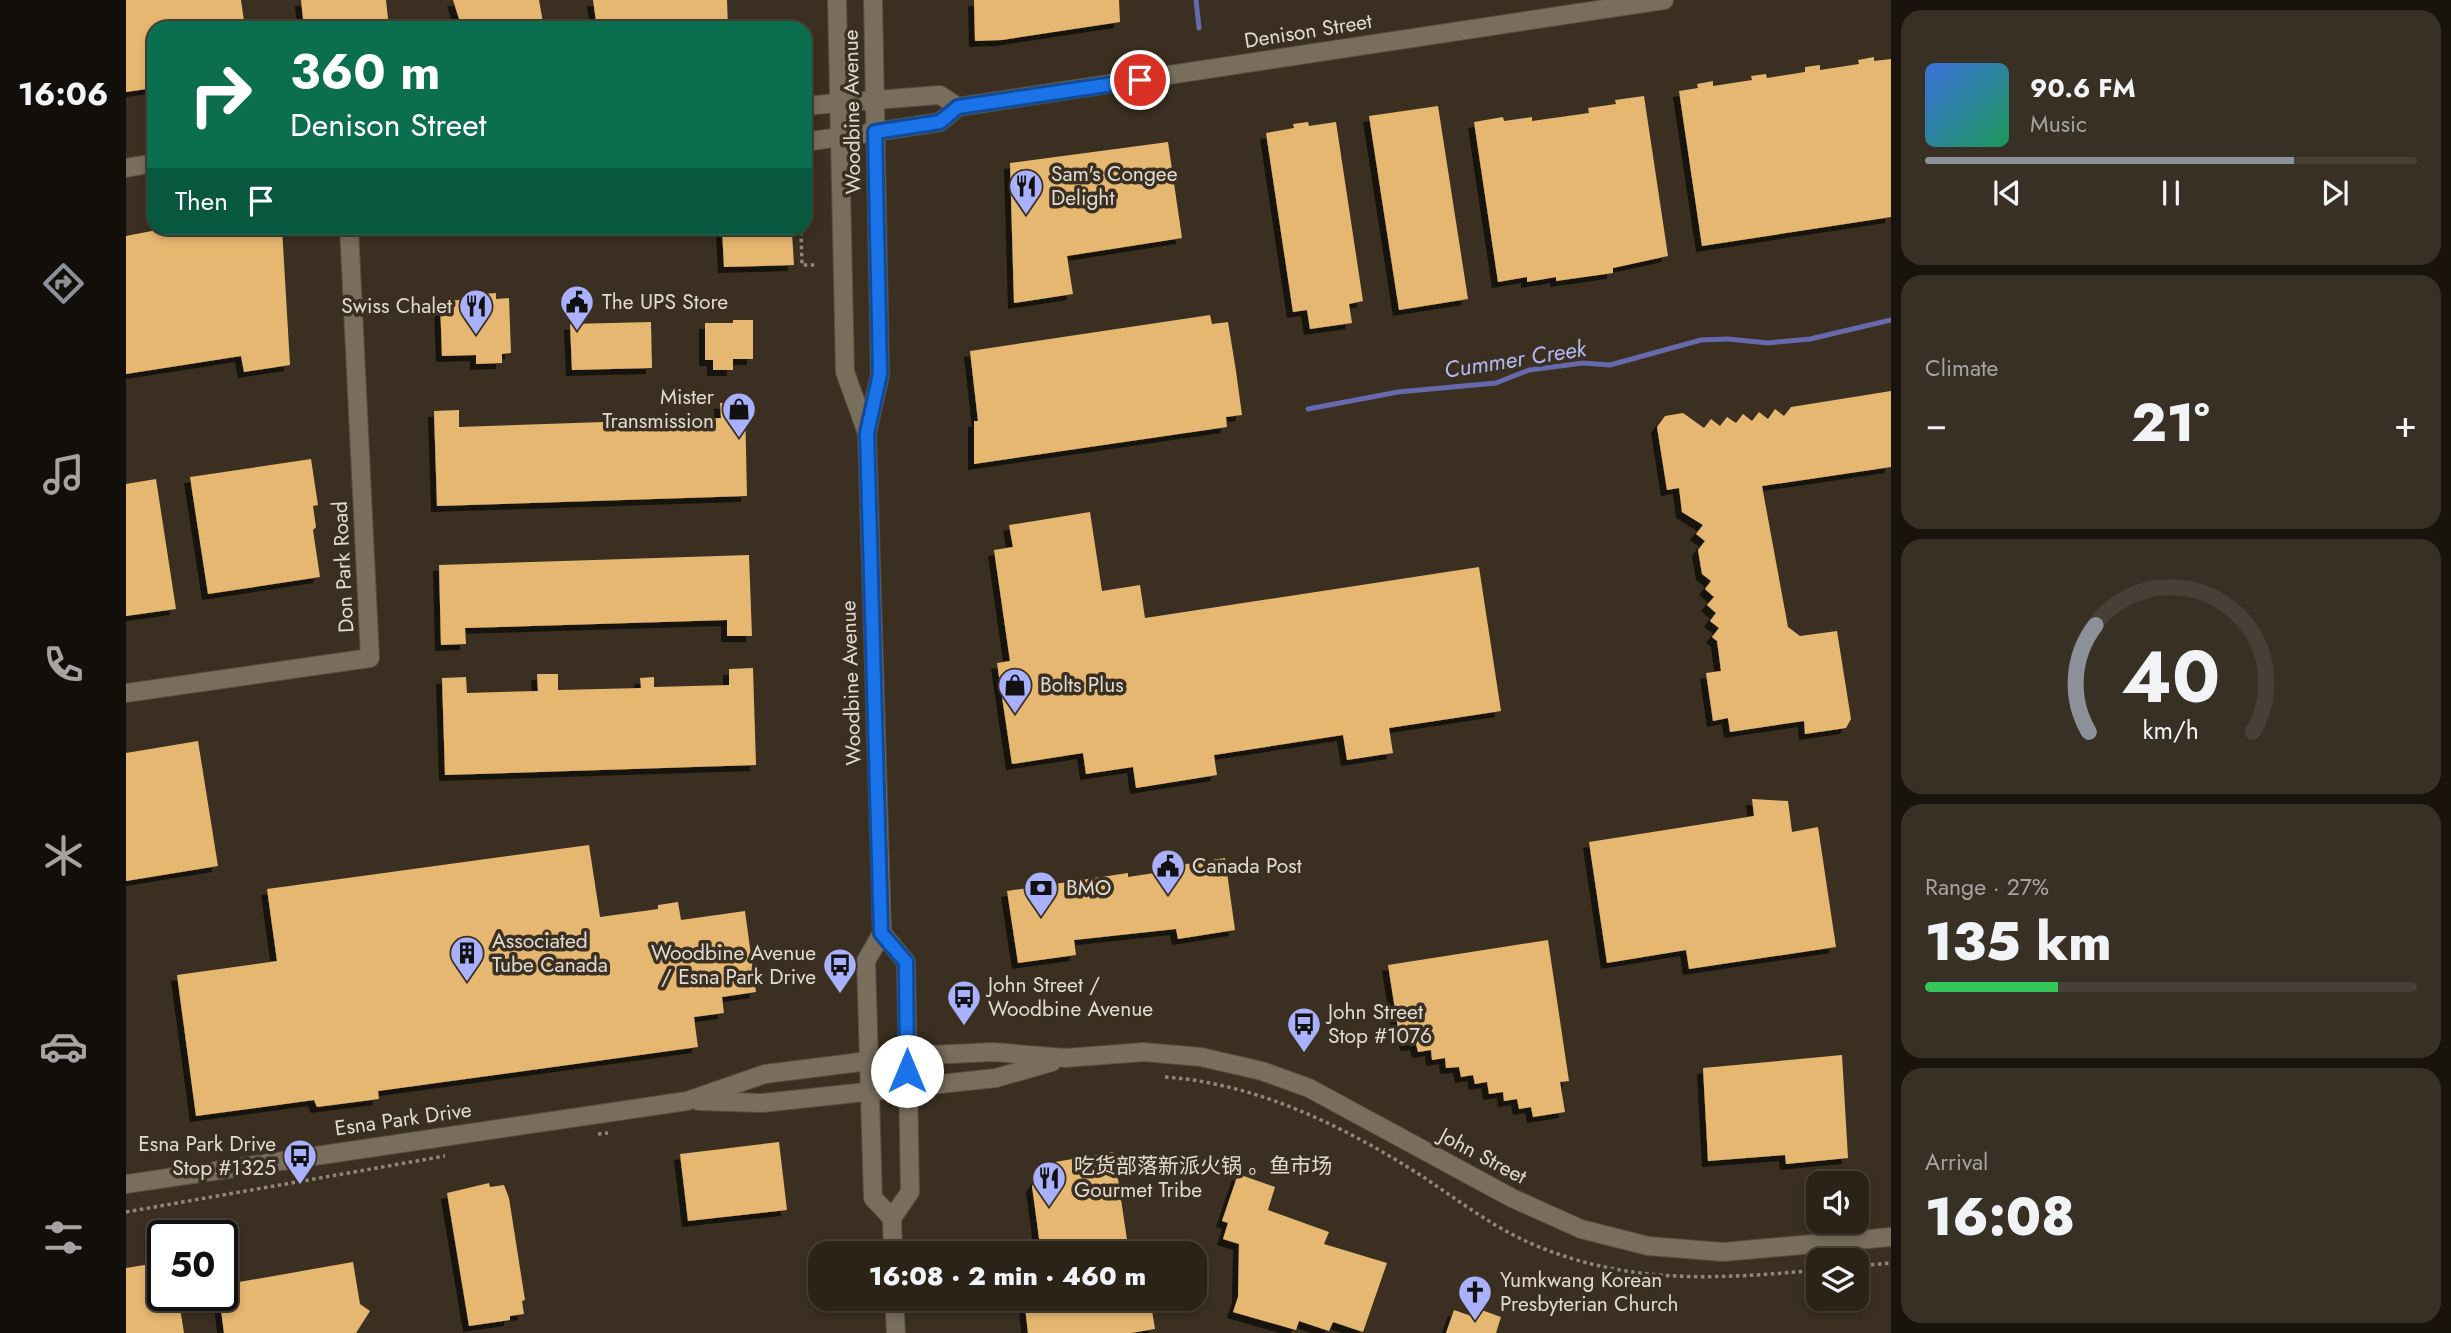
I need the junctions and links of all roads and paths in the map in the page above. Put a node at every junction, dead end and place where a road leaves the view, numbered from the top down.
1 (837, 0) edge
2 (873, 0) edge
3 (1664, 0) edge
4 (875, 101) junction
5 (837, 103) junction
6 (812, 105) edge
7 (958, 107) junction
8 (875, 132) junction
9 (838, 137) junction
10 (812, 141) edge
11 (147, 164) edge
12 (126, 168) edge
13 (349, 235) edge
14 (800, 235) edge
15 (816, 265) dead end
16 (867, 433) junction
17 (126, 693) edge
18 (881, 933) junction
19 (908, 1056) junction
20 (1065, 1058) junction
21 (867, 1060) junction
22 (907, 1086) junction
23 (869, 1090) junction
24 (687, 1101) junction
25 (608, 1133) dead end
26 (596, 1134) dead end
27 (452, 1155) dead end
28 (126, 1184) edge
29 (126, 1212) edge
30 (892, 1218) junction
31 (1891, 1237) edge
32 (893, 1241) edge
33 (1891, 1263) edge
34 (1869, 1265) edge
35 (895, 1311) edge
36 (896, 1333) edge

1 - 5 main road, Woodbine Avenue
2 - 4 main road, Woodbine Avenue
3 - 7 main road, Denison Street
4 - 5 main road, Denison Street
4 - 7 main road, Denison Street
4 - 8 main road, Woodbine Avenue
5 - 6 main road, Denison Street
5 - 9 main road, Woodbine Avenue
7 - 8 main road, Denison Street
8 - 9 main road, Denison Street
8 - 16 main road, Woodbine Avenue
9 - 10 main road, Denison Street
9 - 16 main road, Woodbine Avenue
11 - 12 main road
13 - 17 main road, Don Park Road
14 - 15 path
16 - 18 main road, Woodbine Avenue
18 - 19 main road
18 - 21 main road, Woodbine Avenue
19 - 20 main road, John Street
19 - 21 main road, John Street
19 - 22 main road
20 - 22 main road, John Street
20 - 31 main road, John Street
21 - 23 main road, Woodbine Avenue
21 - 24 main road, Esna Park Drive
22 - 23 main road, John Street
22 - 30 main road
23 - 24 main road, Esna Park Drive
23 - 30 main road, Woodbine Avenue
24 - 28 main road, Esna Park Drive
25 - 26 path
27 - 29 path
30 - 32 main road
33 - 34 path
35 - 36 main road

